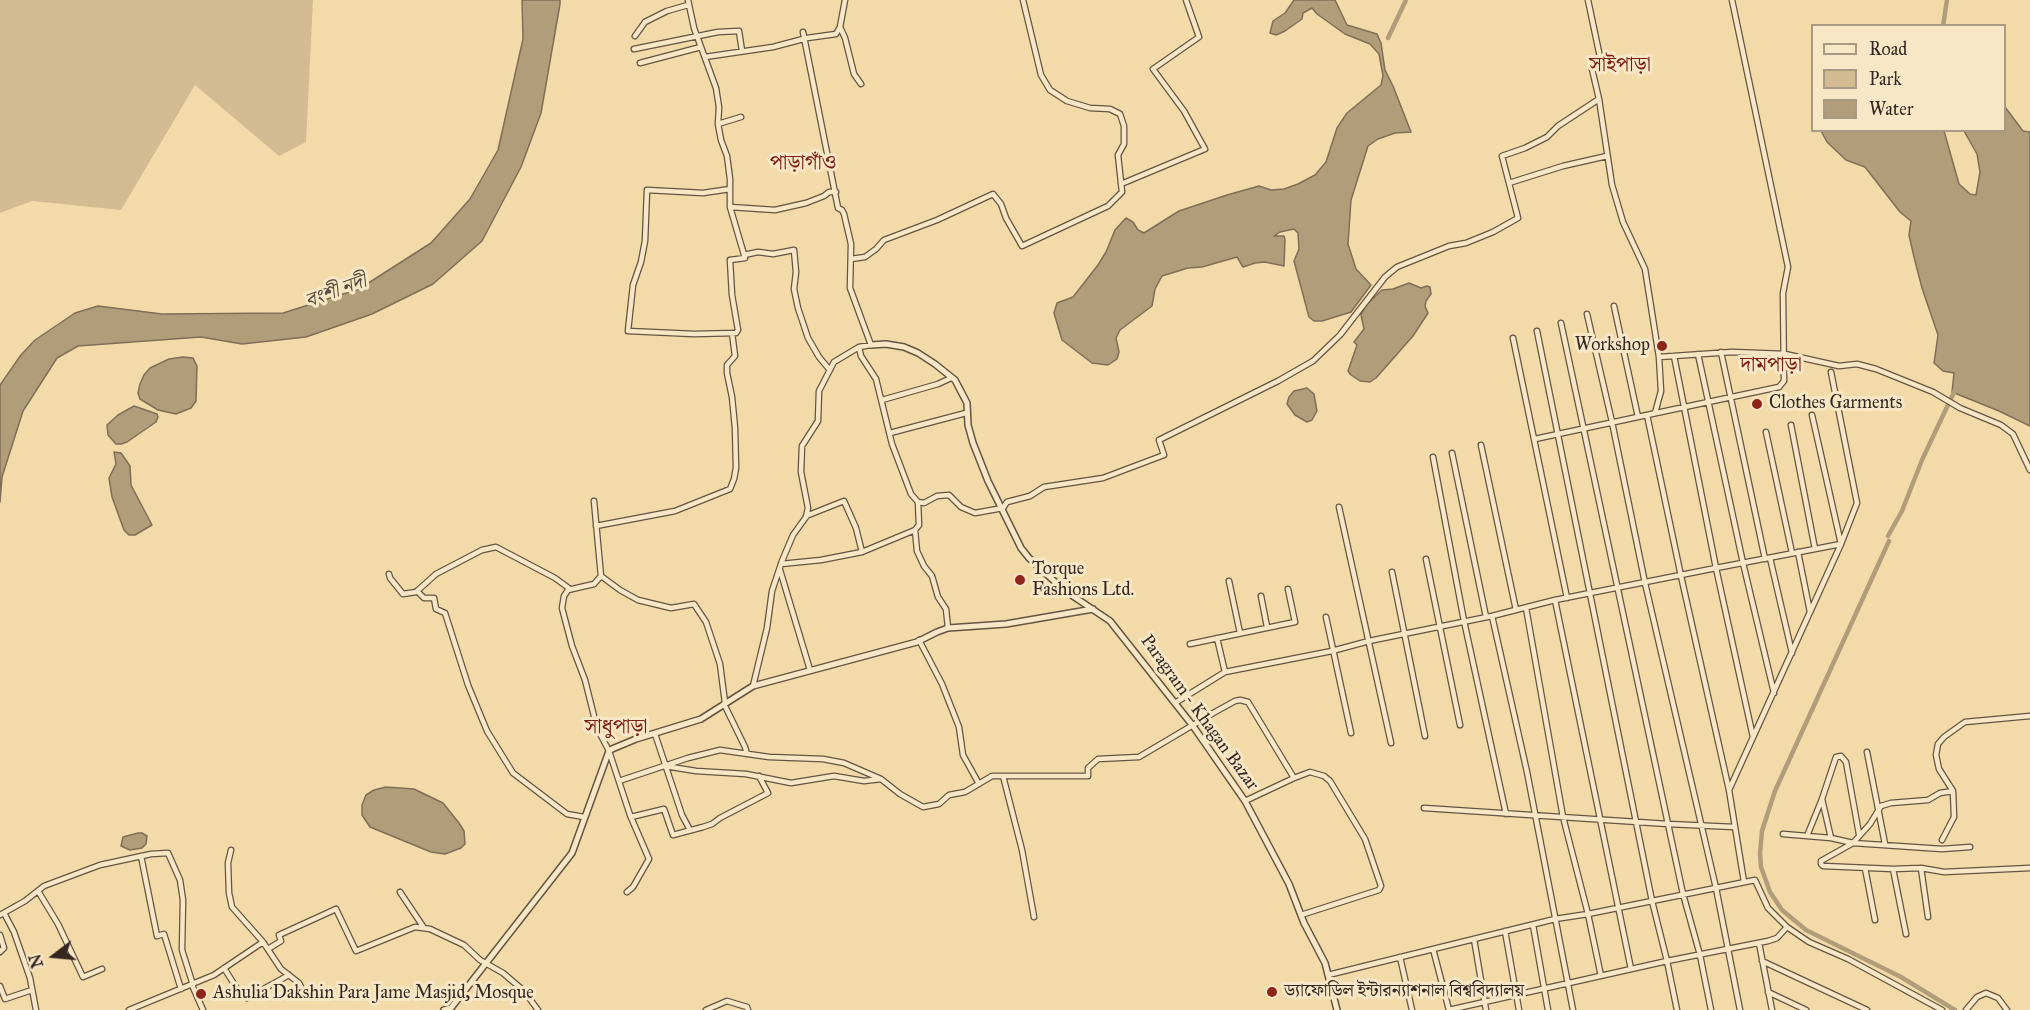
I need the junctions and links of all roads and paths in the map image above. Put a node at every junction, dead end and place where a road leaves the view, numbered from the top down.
1 (845, 0) edge
2 (1023, 0) edge
3 (1186, 0) edge
4 (1588, 0) edge
5 (1732, 0) edge
6 (688, 2) edge
7 (840, 27) junction
8 (803, 32) dead end
9 (634, 36) dead end
10 (698, 37) junction
11 (804, 39) junction
12 (701, 47) junction
13 (634, 49) dead end
14 (742, 51) junction
15 (705, 57) junction
16 (640, 63) dead end
17 (861, 84) dead end
18 (1599, 99) junction
19 (741, 117) dead end
20 (718, 124) junction
21 (1607, 156) junction
22 (1509, 183) junction
23 (1121, 184) junction
24 (730, 189) junction
25 (836, 192) junction
26 (730, 207) junction
27 (744, 255) junction
28 (851, 259) junction
29 (1614, 306) dead end
30 (1587, 314) dead end
31 (1561, 323) dead end
32 (1538, 331) dead end
33 (732, 333) junction
34 (1513, 338) dead end
35 (871, 345) junction
36 (859, 347) junction
37 (1721, 352) junction
38 (1698, 354) junction
39 (1785, 354) junction
40 (1674, 356) junction
41 (1659, 357) junction
42 (829, 369) junction
43 (1831, 372) dead end
44 (951, 378) junction
45 (1731, 397) junction
46 (882, 400) junction
47 (1708, 402) junction
48 (1684, 407) junction
49 (1655, 413) junction
50 (966, 414) junction
51 (1647, 415) junction
52 (1812, 415) dead end
53 (1638, 417) junction
54 (1612, 422) junction
55 (1791, 425) dead end
56 (1583, 428) junction
57 (1766, 432) dead end
58 (890, 433) junction
59 (1558, 434) junction
60 (1535, 439) junction
61 (1481, 445) dead end
62 (1452, 453) dead end
63 (1433, 457) dead end
64 (2030, 470) edge
65 (594, 501) dead end
66 (918, 502) junction
67 (1339, 507) dead end
68 (1003, 508) junction
69 (806, 516) junction
70 (596, 526) junction
71 (915, 530) junction
72 (1841, 544) junction
73 (1815, 549) junction
74 (862, 552) junction
75 (1798, 552) junction
76 (1792, 554) junction
77 (1767, 558) junction
78 (1426, 559) dead end
79 (1743, 563) junction
80 (780, 566) junction
81 (1716, 568) junction
82 (1392, 572) dead end
83 (389, 574) dead end
84 (601, 576) junction
85 (1681, 576) junction
86 (1229, 581) dead end
87 (1645, 583) junction
88 (1617, 588) junction
89 (570, 589) junction
90 (1288, 589) dead end
91 (417, 591) junction
92 (1589, 594) junction
93 (1261, 596) dead end
94 (1567, 598) junction
95 (1555, 600) junction
96 (1526, 608) junction
97 (1093, 609) junction
98 (1516, 610) junction
99 (1810, 612) junction
100 (1489, 616) junction
101 (1326, 618) dead end
102 (1464, 621) junction
103 (1267, 627) junction
104 (1438, 627) junction
105 (948, 628) junction
106 (1240, 633) junction
107 (1404, 634) junction
108 (1217, 638) junction
109 (920, 640) junction
110 (1369, 641) junction
111 (1190, 644) dead end
112 (1332, 651) junction
113 (1792, 653) junction
114 (810, 670) junction
115 (1224, 672) junction
116 (753, 686) junction
117 (1774, 693) junction
118 (1175, 703) junction
119 (725, 704) junction
120 (2030, 716) edge
121 (1460, 725) dead end
122 (1193, 726) junction
123 (655, 734) junction
124 (1351, 734) dead end
125 (1425, 736) dead end
126 (1753, 739) junction
127 (1391, 743) dead end
128 (609, 751) junction
129 (1867, 752) dead end
130 (747, 754) junction
131 (665, 766) junction
132 (759, 776) junction
133 (1003, 776) junction
134 (1294, 778) junction
135 (881, 779) junction
136 (619, 780) junction
137 (979, 784) junction
138 (1730, 790) junction
139 (1953, 791) junction
140 (1822, 799) junction
141 (1245, 801) junction
142 (1424, 808) dead end
143 (1879, 809) junction
144 (1506, 814) junction
145 (1535, 816) junction
146 (584, 817) junction
147 (631, 817) junction
148 (1563, 817) junction
149 (1600, 820) junction
150 (1636, 822) junction
151 (1668, 824) junction
152 (1701, 825) junction
153 (1734, 827) junction
154 (690, 830) junction
155 (1783, 834) dead end
156 (1859, 834) junction
157 (1807, 836) junction
158 (1831, 838) junction
159 (1942, 840) dead end
160 (1853, 843) junction
161 (1885, 844) junction
162 (1970, 847) dead end
163 (231, 850) dead end
164 (141, 856) junction
165 (1865, 868) junction
166 (1921, 868) junction
167 (2030, 868) edge
168 (1893, 869) junction
169 (1744, 882) junction
170 (1716, 888) junction
171 (38, 891) junction
172 (400, 892) dead end
173 (627, 892) dead end
174 (1683, 894) junction
175 (1652, 901) junction
176 (1619, 908) junction
177 (2, 914) edge
178 (1588, 914) junction
179 (1301, 915) junction
180 (1034, 917) dead end
181 (1928, 917) dead end
182 (1555, 919) junction
183 (1875, 921) dead end
184 (1533, 925) junction
185 (1787, 927) junction
186 (424, 928) junction
187 (1505, 931) junction
188 (1906, 934) dead end
189 (0, 935) edge
190 (1474, 939) junction
191 (263, 942) junction
192 (1758, 943) junction
193 (268, 949) junction
194 (1433, 949) junction
195 (1728, 949) junction
196 (0, 952) edge
197 (1700, 955) junction
198 (1400, 957) junction
199 (1667, 961) junction
200 (1762, 961) junction
201 (486, 964) junction
202 (224, 968) junction
203 (102, 969) dead end
204 (1631, 969) junction
205 (289, 975) junction
206 (1328, 975) junction
207 (1601, 976) junction
208 (1568, 983) junction
209 (193, 985) junction
210 (0, 986) edge
211 (1543, 988) junction
212 (181, 989) junction
213 (32, 990) junction
214 (303, 991) dead end
215 (1768, 992) junction
216 (1516, 994) junction
217 (1485, 1001) junction
218 (36, 1010) edge
219 (129, 1010) edge
220 (203, 1010) edge
221 (444, 1010) edge
222 (538, 1010) edge
223 (706, 1010) edge
224 (748, 1010) edge
225 (1337, 1010) edge
226 (1412, 1010) edge
227 (1486, 1010) edge
228 (1519, 1010) edge
229 (1548, 1010) edge
230 (1573, 1010) edge
231 (1677, 1010) edge
232 (1711, 1010) edge
233 (1740, 1010) edge
234 (1772, 1010) edge
235 (1806, 1010) edge
236 (1867, 1010) edge
237 (1942, 1010) edge
238 (1966, 1010) edge
239 (2007, 1010) edge

1 - 7 street
2 - 23 street
3 - 23 street
4 - 18 street
5 - 39 street
6 - 9 street
6 - 10 street
7 - 11 street
7 - 17 street
8 - 11 street
10 - 12 street
10 - 13 street
10 - 14 street
11 - 14 street
11 - 25 street
12 - 15 street
12 - 16 street
14 - 15 street
15 - 20 street
18 - 21 street
18 - 22 street
19 - 20 street
20 - 24 street
21 - 22 street
21 - 41 street
22 - 68 street
23 - 28 street
24 - 26 street
24 - 33 street
25 - 26 street
25 - 28 street
26 - 27 street
27 - 33 street
27 - 42 street
28 - 35 street
29 - 53 street
30 - 54 street
31 - 56 street
32 - 59 street
33 - 70 street
34 - 60 street
35 - 36 street
35 - 44 street, Paragram - Khagan Bazar
36 - 42 street
36 - 46 street
37 - 38 street
37 - 39 street
37 - 45 street
38 - 40 street
38 - 47 street
39 - 45 street
39 - 64 street
40 - 41 street
40 - 48 street
41 - 49 street
42 - 69 street
43 - 72 street
44 - 46 street
44 - 50 street, Paragram - Khagan Bazar
45 - 47 street
45 - 77 street
46 - 58 street
47 - 48 street
47 - 79 street
48 - 49 street
48 - 81 street
49 - 51 street
50 - 58 street
50 - 68 street, Paragram - Khagan Bazar
51 - 53 street
51 - 85 street
52 - 72 street
53 - 54 street
54 - 56 street
54 - 87 street
55 - 73 street
56 - 59 street
56 - 88 street
57 - 76 street
58 - 66 street
59 - 60 street
59 - 92 street
60 - 94 street
61 - 98 street
62 - 100 street
63 - 102 street
65 - 70 street
66 - 68 street
66 - 71 street
67 - 110 street
68 - 97 street, Paragram - Khagan Bazar
69 - 74 street
69 - 80 street
70 - 84 street
71 - 74 street
71 - 105 street
72 - 73 street
72 - 99 street
73 - 75 street
74 - 80 street
75 - 76 street
75 - 99 street
76 - 77 street
77 - 79 street
77 - 113 street
78 - 104 street
79 - 81 street
79 - 117 street
80 - 114 street
80 - 116 street
81 - 85 street
81 - 126 street
82 - 107 street
83 - 91 street
84 - 89 street
84 - 119 street
85 - 87 street
85 - 138 street
86 - 106 street
87 - 88 street
87 - 152 street
88 - 92 street
88 - 151 street
89 - 91 street
89 - 128 street
90 - 103 street
91 - 146 street
92 - 94 street
92 - 150 street
93 - 103 street
94 - 95 street
95 - 96 street
95 - 149 street
96 - 98 street
96 - 148 street
97 - 105 street
97 - 118 street, Paragram - Khagan Bazar
98 - 100 street
99 - 113 street
100 - 102 street
100 - 145 street
101 - 112 street
102 - 104 street
102 - 144 street
103 - 106 street
104 - 107 street
104 - 121 street
105 - 109 street
106 - 108 street
107 - 110 street
107 - 125 street
108 - 111 street
108 - 115 street
109 - 114 street
109 - 137 street
110 - 112 street
110 - 127 street
112 - 115 street
112 - 124 street
113 - 117 street
114 - 116 street
115 - 118 street
116 - 119 street
117 - 126 street
118 - 122 street, Paragram - Khagan Bazar
119 - 123 street
119 - 130 street
120 - 139 street
122 - 133 street
122 - 134 street
122 - 141 street, Paragram - Khagan Bazar
123 - 128 street
123 - 131 street
126 - 138 street
128 - 136 street
128 - 146 street
129 - 143 street
130 - 131 street
130 - 135 street
131 - 132 street
131 - 136 street
131 - 154 street
132 - 135 street
132 - 154 street
133 - 137 street
133 - 180 street
134 - 141 street
134 - 179 street
135 - 137 street
136 - 147 street
138 - 153 street
139 - 143 street
139 - 159 street
140 - 156 street
140 - 157 street
140 - 158 street
141 - 179 street, Paragram - Khagan Bazar
142 - 144 street
143 - 156 street
143 - 161 street
144 - 145 street
145 - 148 street
145 - 182 street
146 - 201 street
147 - 154 street
147 - 173 street
148 - 149 street
148 - 178 street
149 - 150 street
149 - 176 street
150 - 151 street
150 - 175 street
151 - 152 street
151 - 174 street
152 - 153 street
152 - 170 street
153 - 169 street
155 - 157 street
156 - 160 street
157 - 158 street
158 - 160 street
160 - 161 street
160 - 165 street
161 - 162 street
163 - 191 street
164 - 171 street
164 - 209 street
164 - 212 street
165 - 168 street
165 - 183 street
166 - 167 street
166 - 168 street
166 - 181 street
168 - 188 street
169 - 170 street
169 - 185 street
170 - 174 street
170 - 195 street
171 - 177 street
171 - 203 street
172 - 186 street
174 - 175 street
174 - 197 street
175 - 176 street
175 - 199 street
176 - 178 street
176 - 204 street
177 - 213 street
178 - 182 street
178 - 207 street
179 - 206 street, Paragram - Khagan Bazar
182 - 184 street
182 - 208 street
184 - 187 street
184 - 211 street
185 - 192 street
185 - 237 street
186 - 193 street
186 - 201 street
187 - 190 street
187 - 216 street
189 - 196 street
190 - 194 street
190 - 217 street
191 - 193 street
191 - 202 street
192 - 195 street
192 - 200 street
193 - 205 street
194 - 198 street
194 - 217 street
195 - 197 street
195 - 233 street
197 - 199 street
197 - 232 street
198 - 206 street
198 - 226 street
199 - 204 street
199 - 231 street
200 - 215 street
200 - 236 street
201 - 221 street
201 - 222 street
202 - 205 street
202 - 209 street
204 - 207 street
205 - 214 street
206 - 225 street, Paragram - Khagan Bazar
207 - 208 street
208 - 211 street
208 - 230 street
209 - 212 street
209 - 220 street
210 - 213 street
211 - 216 street
211 - 229 street
212 - 219 street
213 - 218 street
215 - 234 street
215 - 235 street
216 - 217 street
216 - 228 street
217 - 227 street
223 - 224 street
238 - 239 street

